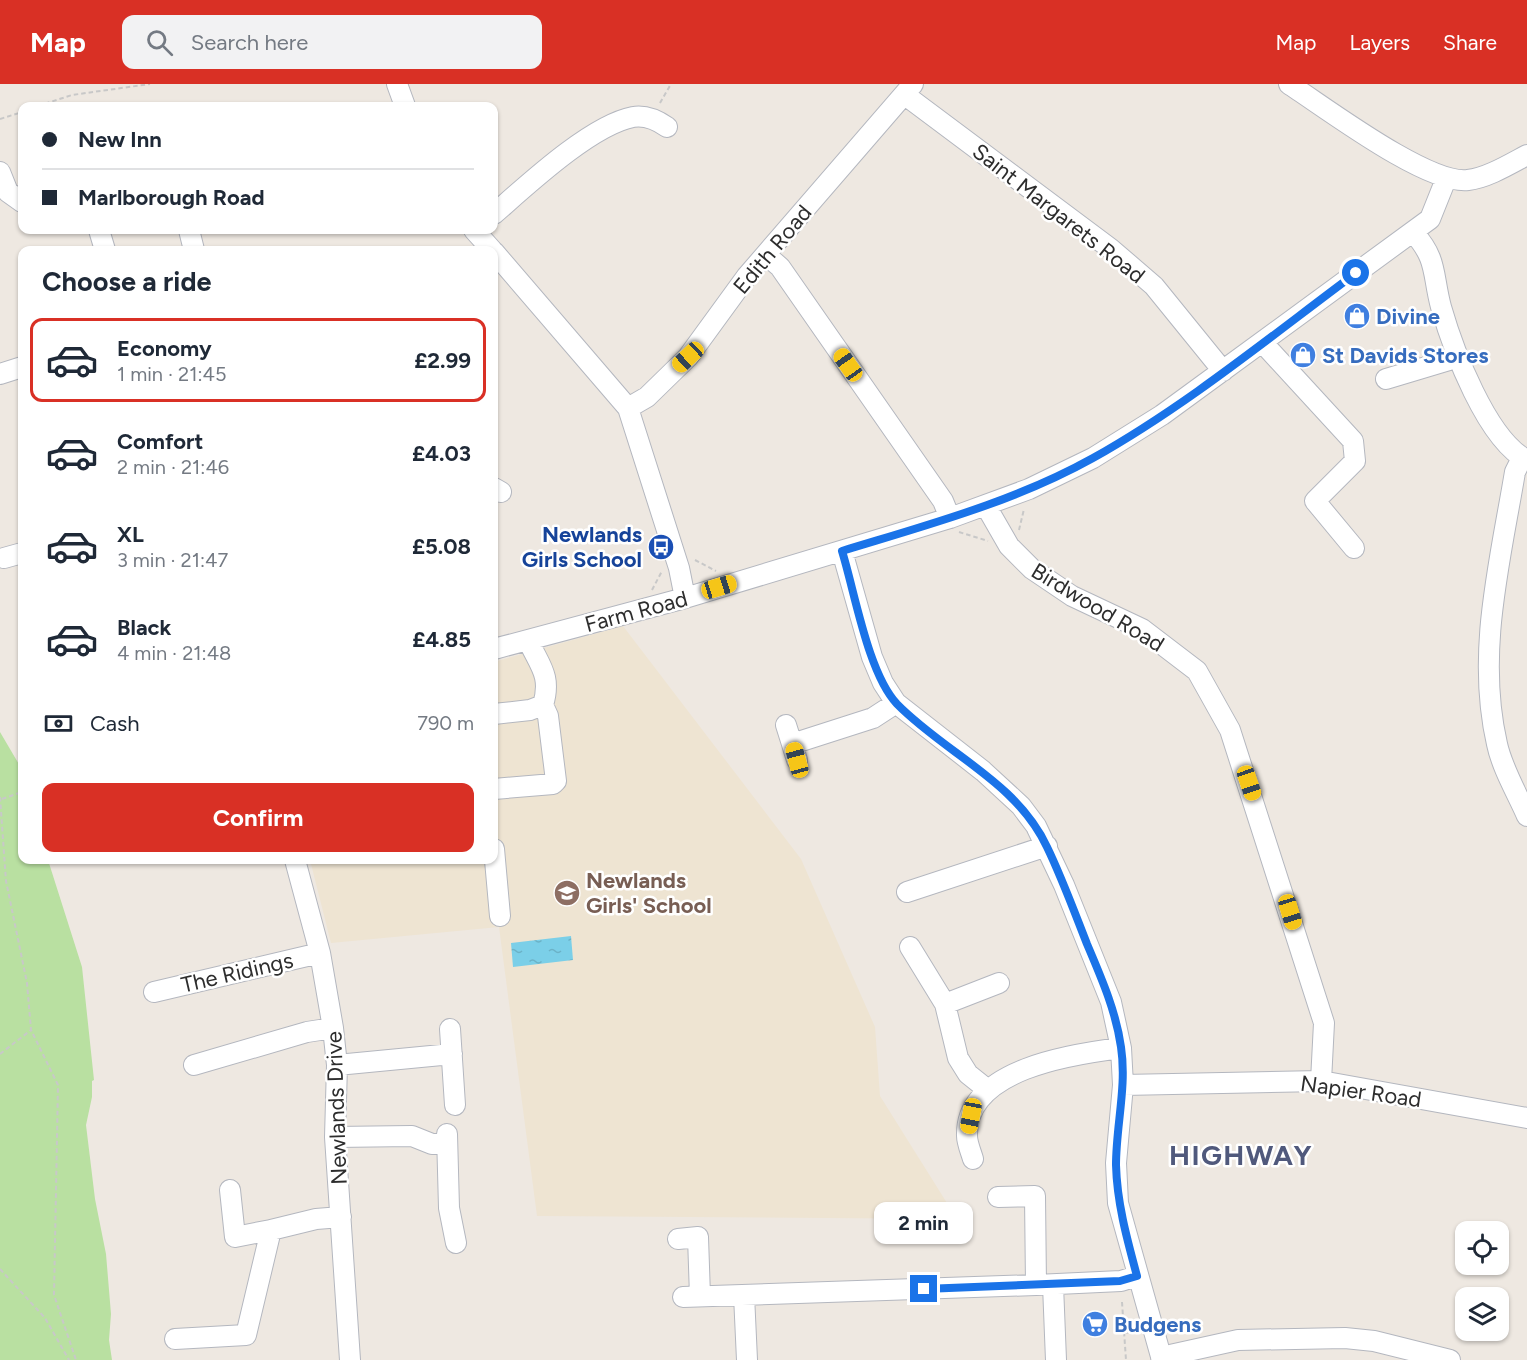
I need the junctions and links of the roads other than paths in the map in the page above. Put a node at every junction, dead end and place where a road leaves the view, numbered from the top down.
1 (397, 84) edge
2 (1289, 84) edge
3 (909, 90) edge
4 (404, 102) edge
5 (661, 116) road end
6 (1527, 155) edge
7 (0, 172) edge
8 (1446, 179) junction
9 (18, 199) edge
10 (498, 211) edge
11 (1413, 232) junction
12 (478, 234) edge
13 (488, 246) edge
14 (766, 255) junction
15 (498, 257) edge
16 (1262, 342) junction
17 (1456, 358) junction
18 (18, 368) edge
19 (1223, 371) junction
20 (0, 374) edge
21 (1386, 379) dead end
22 (628, 408) junction
23 (1525, 459) edge
24 (986, 506) junction
25 (950, 518) junction
26 (1354, 548) dead end
27 (842, 551) junction
28 (685, 598) junction
29 (528, 640) junction
30 (498, 648) edge
31 (896, 703) junction
32 (543, 705) junction
33 (498, 714) edge
34 (786, 725) dead end
35 (498, 789) edge
36 (1527, 816) edge
37 (1047, 846) junction
38 (296, 864) edge
39 (495, 864) edge
40 (907, 892) dead end
41 (500, 916) dead end
42 (910, 947) dead end
43 (320, 953) junction
44 (999, 983) dead end
45 (154, 992) dead end
46 (945, 1004) junction
47 (333, 1028) junction
48 (450, 1029) dead end
49 (1121, 1048) junction
50 (452, 1054) junction
51 (194, 1065) dead end
52 (337, 1065) junction
53 (1321, 1081) junction
54 (1122, 1085) junction
55 (988, 1090) junction
56 (455, 1106) dead end
57 (1527, 1118) edge
58 (334, 1137) junction
59 (973, 1159) dead end
60 (230, 1190) dead end
61 (998, 1197) dead end
62 (341, 1217) junction
63 (271, 1230) junction
64 (678, 1239) dead end
65 (456, 1243) dead end
66 (1137, 1276) junction
67 (1045, 1285) junction
68 (744, 1295) junction
69 (175, 1339) dead end
70 (1162, 1358) edge
71 (350, 1360) edge
72 (747, 1360) edge
73 (1056, 1360) edge
74 (1450, 1360) edge

1 - 4 street
2 - 8 street
3 - 14 street, Edith Road
3 - 19 street, Saint Margarets Road
5 - 10 street
6 - 8 street
7 - 9 street
8 - 11 street, Farm Road
11 - 16 street, Farm Road
11 - 17 street
12 - 13 street
14 - 22 street, Edith Road
14 - 25 street
15 - 22 street
16 - 19 street, Farm Road
16 - 26 street
17 - 21 street
17 - 23 street
18 - 20 street
19 - 24 street, Farm Road
22 - 28 street
23 - 36 street
24 - 25 street, Farm Road
24 - 53 street, Birdwood Road
25 - 27 street, Farm Road
27 - 28 street, Farm Road
27 - 31 street
28 - 29 street, Farm Road
29 - 30 street, Farm Road
29 - 32 street
31 - 34 street
31 - 37 street
32 - 33 street
32 - 35 street
37 - 40 street
37 - 49 street
38 - 43 street, Newlands Drive
39 - 41 street
42 - 46 street
43 - 45 street, The Ridings
43 - 47 street, Newlands Drive
44 - 46 street
46 - 55 street
47 - 51 street
47 - 52 street, Newlands Drive
48 - 50 street
49 - 54 street
49 - 55 street
50 - 52 street
50 - 56 street
52 - 58 street, Newlands Drive
53 - 54 street, Napier Road
53 - 57 street, Napier Road
54 - 66 street
55 - 59 street
58 - 62 street, Newlands Drive
58 - 65 street
60 - 63 street
61 - 67 street
62 - 63 street
62 - 71 street, Newlands Drive
63 - 69 street
64 - 68 street
66 - 67 street
66 - 70 street
67 - 68 street
67 - 73 street
68 - 72 street
70 - 74 street

